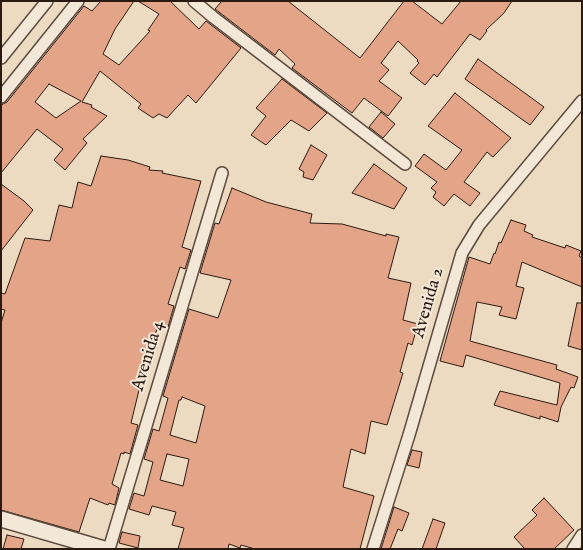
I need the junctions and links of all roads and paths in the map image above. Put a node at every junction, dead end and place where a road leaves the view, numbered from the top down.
1 (47, 1) edge
2 (78, 1) edge
3 (194, 1) edge
4 (1, 58) edge
5 (1, 97) edge
6 (582, 102) edge
7 (405, 164) dead end
8 (222, 173) dead end
9 (1, 519) edge
10 (582, 535) edge
11 (104, 549) edge
12 (108, 549) edge
13 (373, 549) edge
14 (573, 549) edge

1 - 4 street
2 - 5 street
3 - 7 street
6 - 13 street, Avenida 2
8 - 12 street, Avenida 4
9 - 11 street
10 - 14 street

